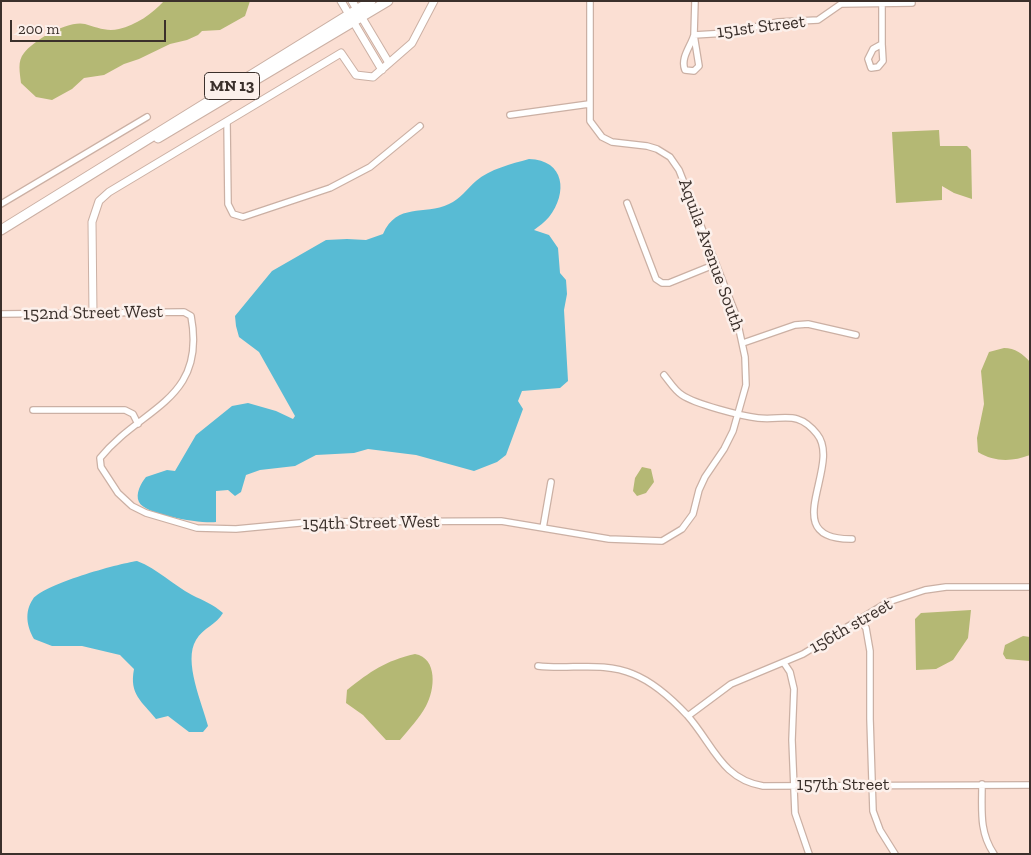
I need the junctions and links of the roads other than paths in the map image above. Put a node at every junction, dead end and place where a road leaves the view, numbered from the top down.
1 (341, 1) edge
2 (352, 1) edge
3 (371, 1) edge
4 (388, 1) edge
5 (434, 1) edge
6 (590, 1) edge
7 (695, 1) edge
8 (882, 2) edge
9 (912, 3) dead end
10 (360, 13) junction
11 (351, 19) junction
12 (694, 36) junction
13 (882, 44) dead end
14 (389, 63) junction
15 (382, 70) junction
16 (590, 104) junction
17 (510, 115) dead end
18 (147, 116) dead end
19 (227, 122) junction
20 (420, 126) dead end
21 (627, 203) dead end
22 (1, 204) edge
23 (1, 230) edge
24 (716, 264) junction
25 (1, 314) edge
26 (92, 314) junction
27 (856, 334) dead end
28 (743, 343) junction
29 (664, 375) dead end
30 (33, 410) dead end
31 (739, 415) junction
32 (138, 424) junction
33 (551, 482) dead end
34 (542, 528) junction
35 (852, 539) dead end
36 (662, 541) joint
37 (1030, 587) edge
38 (860, 620) junction
39 (784, 663) junction
40 (538, 666) dead end
41 (688, 716) junction
42 (982, 784) junction
43 (794, 785) junction
44 (872, 785) junction
45 (1030, 785) edge
46 (809, 854) edge
47 (896, 854) edge
48 (994, 854) edge

1 - 11 street
2 - 10 street
3 - 10 main road, MN 13
4 - 10 main road, MN 13
5 - 14 street
6 - 16 street, Aquila Avenue South
7 - 12 street
8 - 9 street, 151st Street
8 - 12 street, 151st Street
8 - 13 street
10 - 11 main road, MN 13
10 - 14 street
11 - 15 street
11 - 23 main road, MN 13
12 - 12 street
14 - 15 street
15 - 19 street
16 - 17 street
16 - 24 street, Aquila Avenue South
18 - 22 street
19 - 20 street
19 - 26 street
21 - 24 street
24 - 28 street, Aquila Avenue South
25 - 26 street, 152nd Street West
26 - 32 street, 152nd Street West
27 - 28 street
28 - 31 street, Aquila Avenue South
29 - 31 street
30 - 32 street
31 - 35 street
31 - 36 street, Aquila Avenue South
32 - 34 street, 154th Street West
33 - 34 street
34 - 36 street, 154th Street West
37 - 38 street, 156th street
38 - 39 street, 156th street
38 - 44 street
39 - 41 street, 156th street
39 - 43 street
40 - 41 street, 157th Street
41 - 43 street, 157th Street
42 - 44 street, 157th Street
42 - 45 street, 157th Street
42 - 48 street
43 - 44 street, 157th Street
43 - 46 street
44 - 47 street

